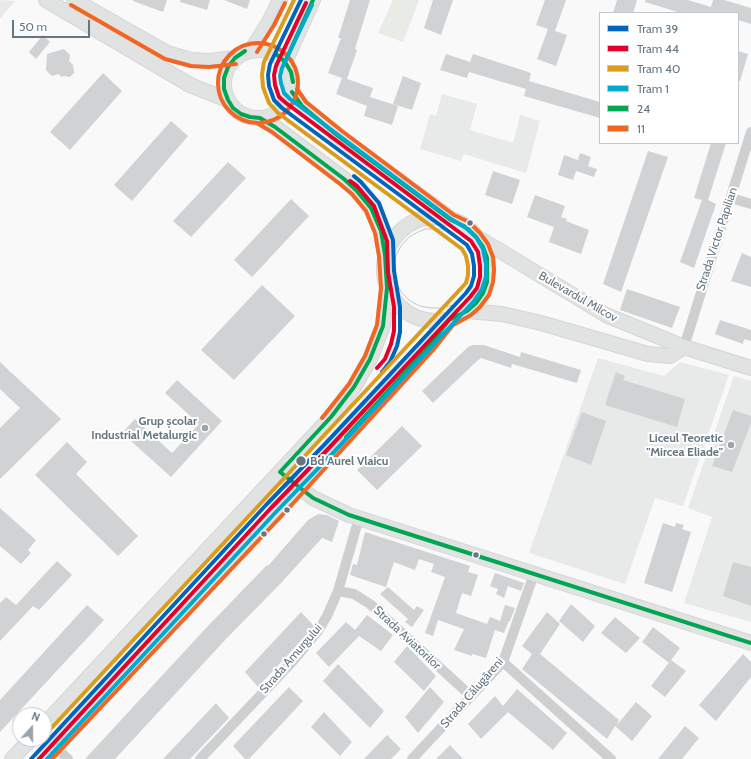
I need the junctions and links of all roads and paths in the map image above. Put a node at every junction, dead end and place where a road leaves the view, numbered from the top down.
1 (46, 0) edge
2 (74, 0) edge
3 (280, 0) edge
4 (313, 0) edge
5 (252, 49) junction
6 (235, 58) junction
7 (285, 62) junction
8 (292, 92) junction
9 (228, 100) junction
10 (260, 118) junction
11 (751, 132) edge
12 (731, 198) junction
13 (751, 204) edge
14 (452, 220) junction
15 (476, 237) junction
16 (385, 255) junction
17 (387, 288) junction
18 (467, 311) junction
19 (449, 320) junction
20 (684, 347) junction
21 (751, 368) edge
22 (280, 472) junction
23 (299, 488) junction
24 (359, 518) junction
25 (534, 574) junction
26 (338, 591) junction
27 (751, 643) edge
28 (503, 662) junction
29 (471, 696) junction
30 (52, 716) edge
31 (23, 747) edge
32 (55, 747) junction
33 (12, 759) edge
34 (44, 759) edge
35 (68, 759) edge
36 (200, 759) edge
37 (412, 759) edge
38 (611, 759) edge

1 - 9 main road
2 - 6 main road
3 - 5 main road
4 - 7 main road
5 - 6 main road
5 - 7 main road
6 - 9 main road
7 - 8 main road
8 - 10 main road
8 - 14 main road
9 - 10 main road
10 - 16 main road
11 - 12 street, Strada Victor Papilian
12 - 13 street
12 - 20 street, Strada Victor Papilian
14 - 15 main road
14 - 16 main road
15 - 18 main road
15 - 20 main road, Bulevardul Milcov
16 - 17 main road
17 - 19 main road
17 - 22 main road
18 - 19 main road
18 - 20 main road
19 - 23 main road
20 - 21 main road, Bulevardul Milcov
22 - 23 main road
22 - 30 main road
23 - 24 main road
23 - 32 main road
24 - 25 main road
24 - 26 street, Strada Amurgului
25 - 27 main road
25 - 28 street, Strada Călugăreni
26 - 29 street, Strada Aviatorilor
26 - 36 street, Strada Amurgului
28 - 29 street, Strada Călugăreni
28 - 38 street
29 - 37 street, Strada Călugăreni
31 - 33 main road
32 - 34 main road
32 - 35 street

